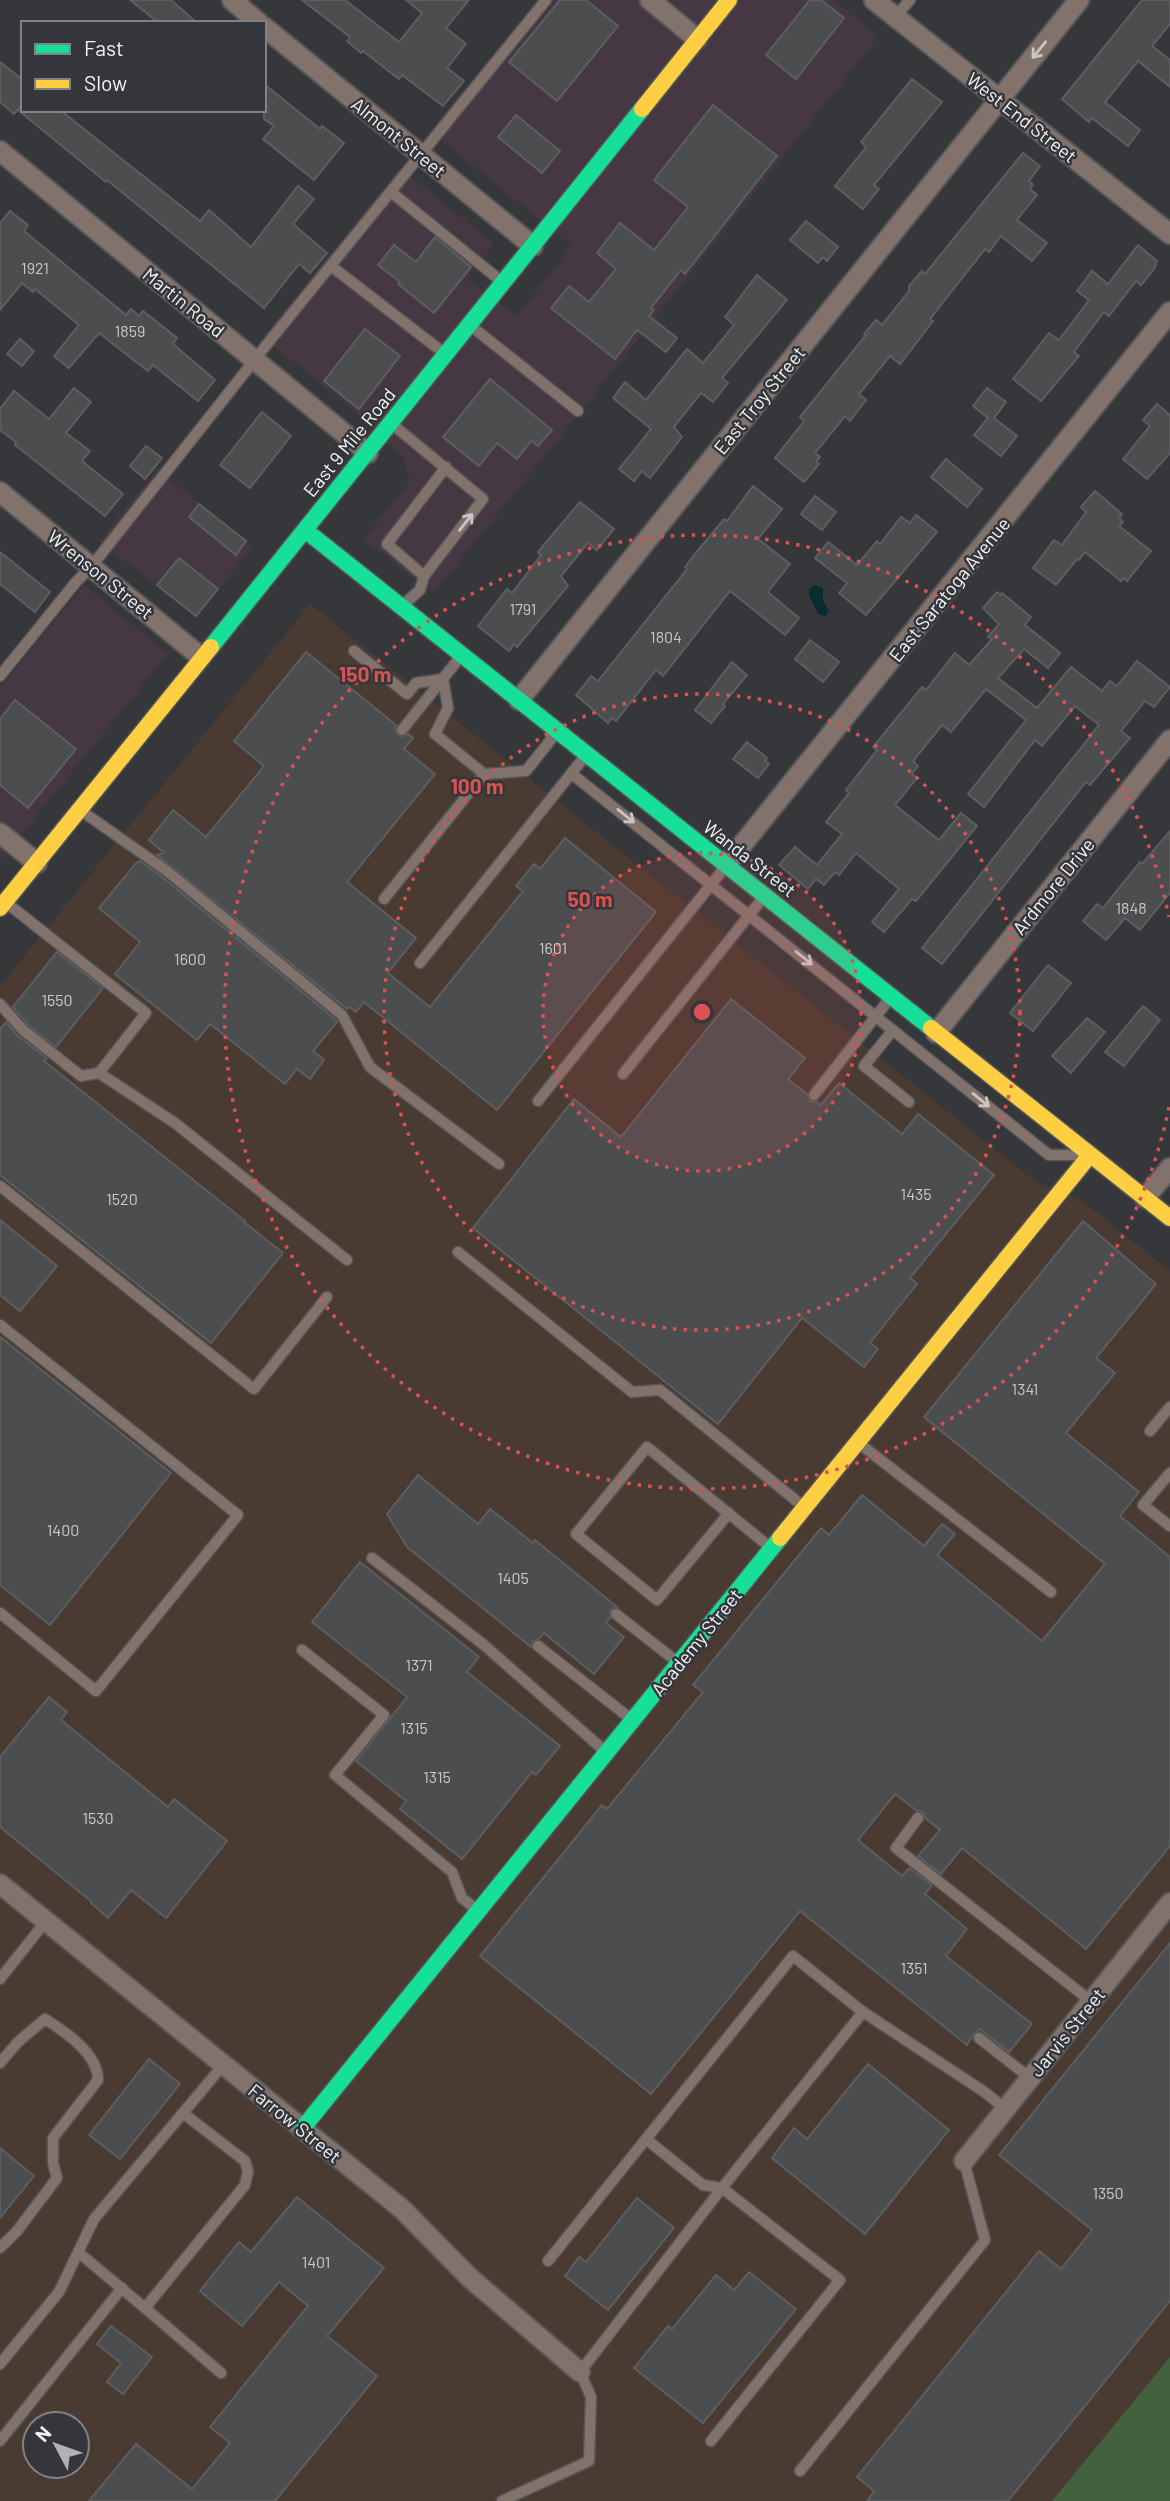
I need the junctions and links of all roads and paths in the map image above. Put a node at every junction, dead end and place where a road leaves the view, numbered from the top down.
1 (232, 0) edge
2 (546, 0) edge
3 (650, 0) edge
4 (729, 0) edge
5 (874, 0) edge
6 (910, 0) edge
7 (1079, 0) edge
8 (895, 17) junction
9 (257, 21) edge
10 (266, 29) edge
11 (697, 39) junction
12 (1000, 100) junction
13 (0, 151) edge
14 (421, 155) junction
15 (391, 192) junction
16 (1170, 234) edge
17 (533, 246) junction
18 (331, 266) junction
19 (504, 283) junction
20 (1170, 312) edge
21 (470, 326) junction
22 (446, 355) junction
23 (255, 360) junction
24 (578, 411) dead end
25 (391, 424) junction
26 (368, 453) junction
27 (446, 467) junction
28 (0, 492) edge
29 (305, 530) junction
30 (91, 566) junction
31 (424, 576) junction
32 (401, 607) junction
33 (354, 651) dead end
34 (462, 655) junction
35 (201, 657) junction
36 (0, 676) edge
37 (443, 679) junction
38 (519, 700) junction
39 (402, 730) dead end
40 (557, 731) junction
41 (1170, 740) edge
42 (586, 754) junction
43 (484, 774) junction
44 (572, 774) junction
45 (79, 809) junction
46 (0, 833) edge
47 (37, 863) junction
48 (726, 865) junction
49 (712, 886) junction
50 (764, 895) junction
51 (384, 899) dead end
52 (2, 905) edge
53 (750, 915) junction
54 (420, 963) dead end
55 (891, 997) junction
56 (0, 1004) edge
57 (876, 1017) junction
58 (893, 1030) junction
59 (936, 1033) junction
60 (99, 1073) junction
61 (623, 1074) dead end
62 (814, 1095) dead end
63 (538, 1101) dead end
64 (909, 1102) dead end
65 (1090, 1155) junction
66 (499, 1164) dead end
67 (1170, 1168) edge
68 (0, 1186) edge
69 (1145, 1198) junction
70 (1170, 1218) edge
71 (458, 1252) dead end
72 (347, 1260) dead end
73 (327, 1297) dead end
74 (0, 1325) edge
75 (1170, 1407) edge
76 (1150, 1431) dead end
77 (857, 1442) junction
78 (1170, 1473) edge
79 (804, 1507) junction
80 (729, 1513) junction
81 (1170, 1526) edge
82 (772, 1548) junction
83 (372, 1558) dead end
84 (1051, 1592) dead end
85 (0, 1613) edge
86 (616, 1614) dead end
87 (538, 1646) dead end
88 (302, 1650) dead end
89 (678, 1664) junction
90 (632, 1720) junction
91 (606, 1752) junction
92 (918, 1818) dead end
93 (0, 1884) edge
94 (1170, 1903) edge
95 (478, 1911) junction
96 (46, 1921) junction
97 (0, 1979) edge
98 (1092, 2001) junction
99 (863, 2012) junction
100 (979, 2038) dead end
101 (0, 2063) edge
102 (224, 2064) junction
103 (1030, 2078) junction
104 (1006, 2109) junction
105 (183, 2113) junction
106 (302, 2129) junction
107 (646, 2139) junction
108 (964, 2161) joint
109 (722, 2188) junction
110 (0, 2248) edge
111 (78, 2252) junction
112 (548, 2261) dead end
113 (122, 2288) junction
114 (145, 2308) junction
115 (0, 2364) edge
116 (580, 2372) junction
117 (221, 2373) dead end
118 (0, 2441) edge
119 (711, 2441) dead end
120 (800, 2471) dead end
121 (502, 2501) edge

1 - 9 street
2 - 14 lane
3 - 11 street
4 - 11 street, East 9 Mile Road
5 - 8 street, West End Street
6 - 8 lane
7 -> 12 street, East Troy Street
8 - 12 street, West End Street
10 - 14 street, Almont Street
11 - 17 street, East 9 Mile Road
12 - 16 street, West End Street
12 - 38 street, East Troy Street
13 - 23 street, Martin Road
14 - 15 lane
14 - 17 street, Almont Street
15 - 18 lane
15 - 19 lane
17 - 19 street, East 9 Mile Road
18 - 22 lane
18 - 23 lane
19 - 21 street, East 9 Mile Road
20 - 48 street, East Saratoga Avenue
21 - 22 street, East 9 Mile Road
21 - 24 lane
22 - 25 street, East 9 Mile Road
23 - 26 street, Martin Road
23 - 30 lane
25 - 26 street, East 9 Mile Road
25 - 27 lane
26 - 29 street, East 9 Mile Road
27 - 31 lane
31 -> 27 lane
28 - 30 street, Wrenson Street
29 - 32 street, Wanda Street
29 - 35 street, East 9 Mile Road
30 - 35 street, Wrenson Street
30 - 36 lane
31 - 32 lane
32 - 34 street, Wanda Street
33 - 37 lane
34 - 37 lane
34 - 38 street, Wanda Street
35 - 45 street, East 9 Mile Road
37 - 39 lane
37 - 43 lane
38 - 40 street, Wanda Street
40 - 42 street, Wanda Street
40 - 43 lane
41 - 59 street, Ardmore Drive
42 - 44 lane
42 - 48 street, Wanda Street
43 - 51 lane
44 -> 49 lane
44 - 54 lane
45 - 47 street, East 9 Mile Road
45 - 66 lane
46 - 47 street
47 - 52 street, East 9 Mile Road
48 - 49 lane
48 - 50 street, Wanda Street
49 - 53 lane
49 - 63 lane
50 - 53 lane
50 - 55 street, Wanda Street
52 - 60 lane
53 -> 57 lane
53 - 61 lane
55 - 57 lane
55 - 59 street, Wanda Street
56 - 60 lane
57 - 58 lane
57 - 62 lane
58 - 64 lane
58 -> 65 lane
59 - 65 street, Wanda Street
60 - 72 lane
65 - 69 street, Wanda Street
65 - 77 street, Academy Street
67 - 69 street
68 - 73 lane
69 - 70 street, Wanda Street
71 - 79 lane
74 - 85 lane
75 - 76 lane
77 - 79 street, Academy Street
77 - 84 lane
78 - 81 lane
79 - 82 street, Academy Street
80 - 80 lane
80 - 82 lane
82 - 89 street, Academy Street
83 - 91 lane
86 - 89 lane
87 - 90 lane
88 - 95 lane
89 - 90 street, Academy Street
90 - 91 street, Academy Street
91 - 95 street, Academy Street
92 - 98 lane
93 - 96 street, Farrow Street
94 - 98 street, Jarvis Street
95 - 106 street, Academy Street
96 - 97 lane
96 - 102 street, Farrow Street
98 - 103 street, Jarvis Street
99 - 104 lane
99 - 107 lane
99 - 109 lane
100 - 103 lane
101 - 110 lane
102 - 105 lane
102 - 106 street, Farrow Street
103 - 104 street, Jarvis Street
104 - 108 street, Jarvis Street
105 - 111 lane
105 - 114 lane
106 - 116 street, Farrow Street
107 - 109 lane
107 - 112 lane
108 - 120 lane
109 - 116 lane
109 - 119 lane
111 - 113 lane
111 - 115 lane
113 - 114 lane
113 - 118 lane
114 - 117 lane
116 - 121 lane

